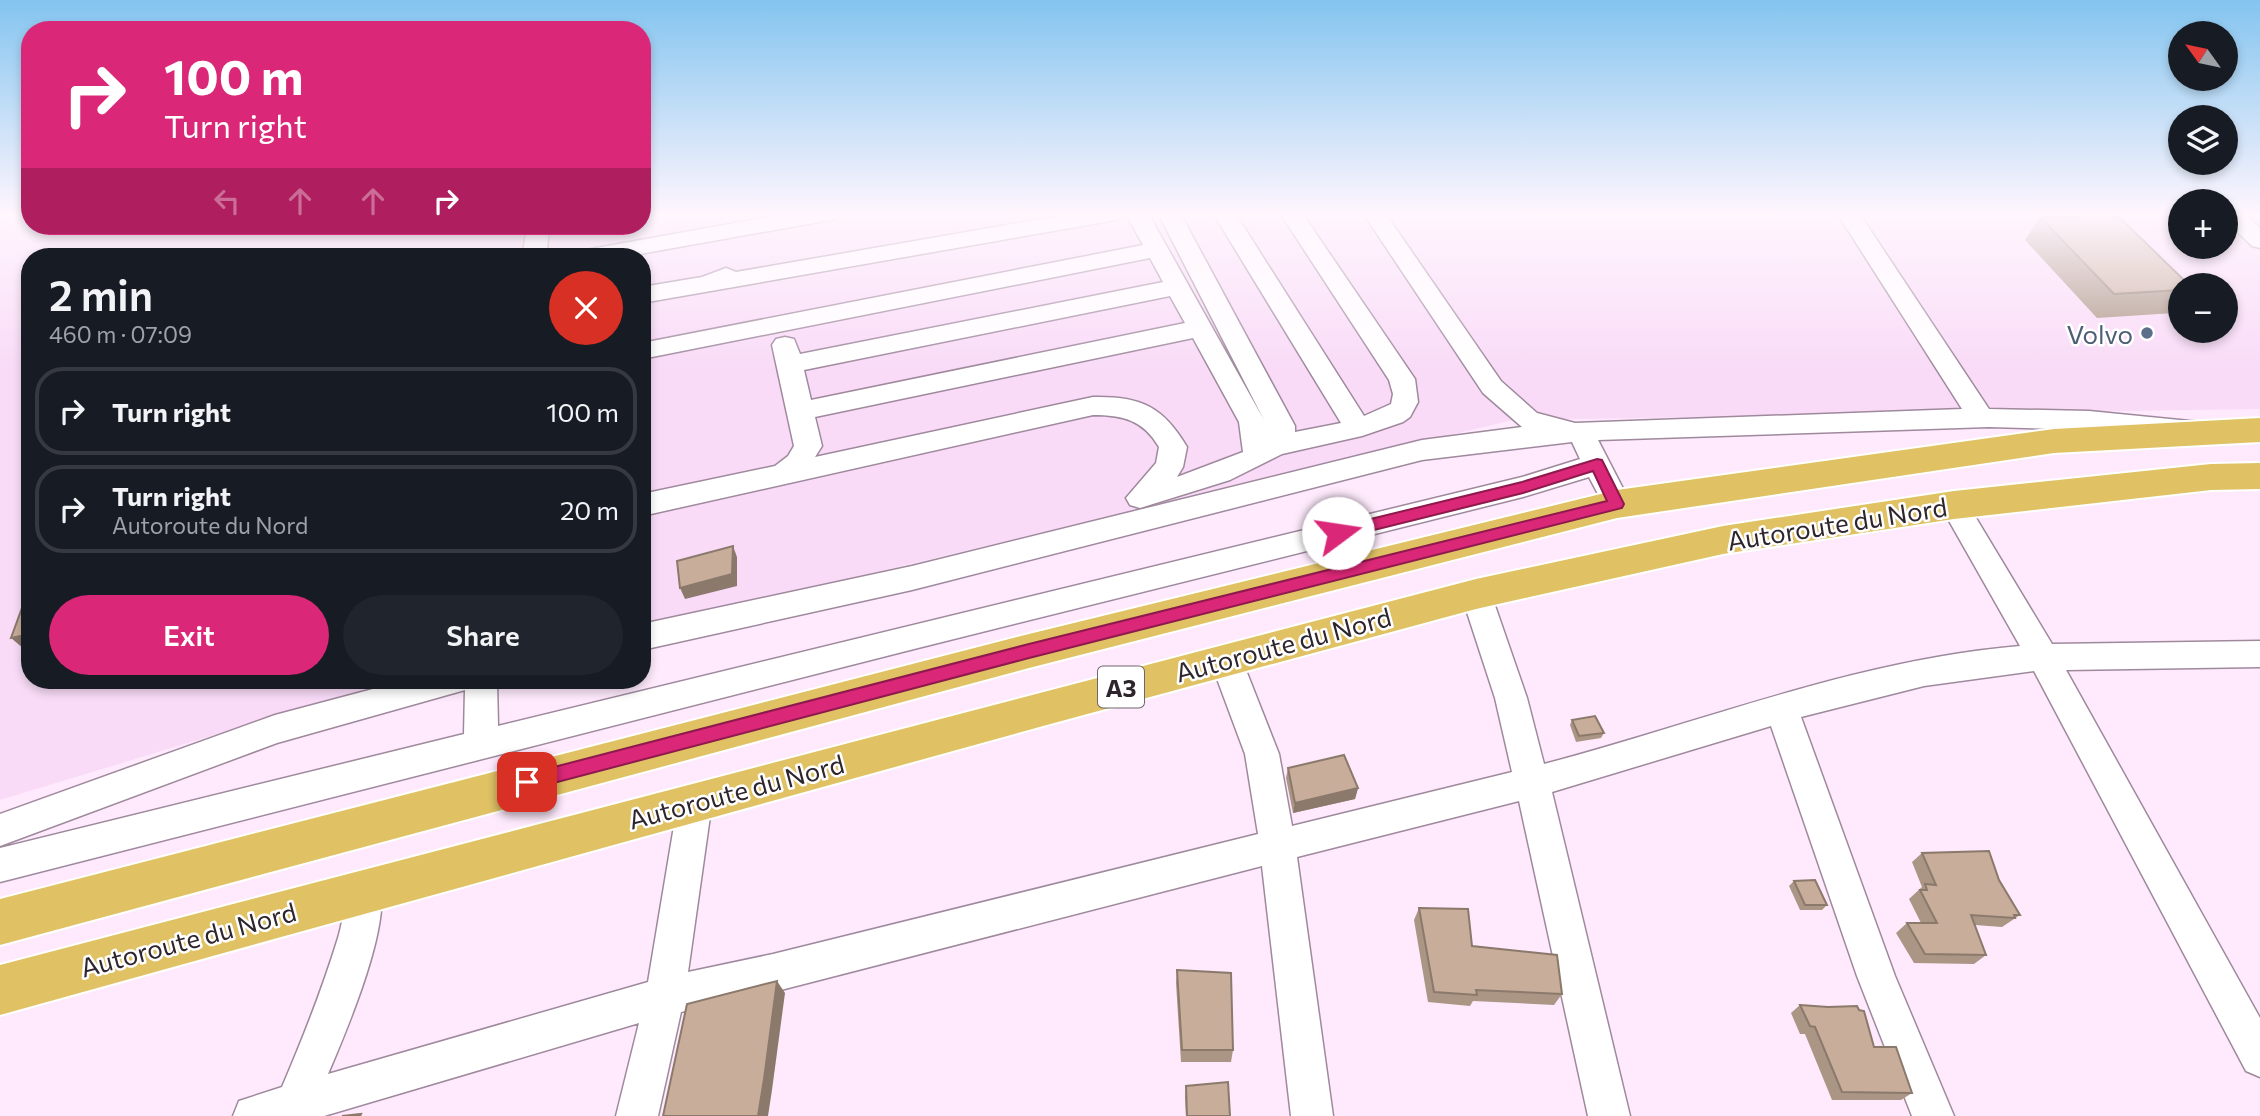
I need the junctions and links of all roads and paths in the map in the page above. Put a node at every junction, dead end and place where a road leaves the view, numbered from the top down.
1 (747, 265) edge
2 (817, 265) edge
3 (1076, 265) edge
4 (1166, 265) edge
5 (1196, 265) edge
6 (1256, 265) edge
7 (1326, 265) edge
8 (1409, 265) edge
9 (1882, 265) edge
10 (708, 284) junction
11 (1178, 287) junction
12 (651, 294) edge
13 (781, 324) junction
14 (1200, 328) junction
15 (651, 349) edge
16 (790, 364) junction
17 (800, 411) junction
18 (1980, 416) junction
19 (1357, 427) junction
20 (2260, 430) edge
21 (2211, 431) junction
22 (1581, 434) junction
23 (1266, 451) junction
24 (1597, 464) junction
25 (782, 475) junction
26 (2260, 475) edge
27 (1140, 498) junction
28 (651, 503) edge
29 (1617, 504) junction
30 (1954, 505) junction
31 (1021, 552) junction
32 (1476, 594) junction
33 (651, 635) edge
34 (2260, 654) edge
35 (2043, 657) junction
36 (1226, 660) junction
37 (423, 689) edge
38 (481, 689) edge
39 (1781, 707) junction
40 (481, 744) junction
41 (1532, 782) junction
42 (695, 802) junction
43 (2, 815) edge
44 (1278, 847) junction
45 (0, 865) edge
46 (365, 892) junction
47 (0, 922) edge
48 (0, 990) edge
49 (665, 996) junction
50 (2260, 1057) edge
51 (292, 1110) edge
52 (254, 1116) edge
53 (638, 1116) edge
54 (1312, 1116) edge
55 (1609, 1116) edge
56 (1933, 1116) edge

1 - 10 street
2 - 10 street
3 - 13 street
4 - 11 street
5 - 23 street
6 - 19 street
7 - 19 street
8 - 22 street
9 - 18 street
10 - 12 street
11 - 14 street
11 - 16 street
13 - 15 street
13 - 16 street
14 - 17 street
14 - 23 street
16 - 17 street
17 - 25 street
18 - 21 street
18 - 22 street
19 - 23 street
20 - 21 highway, Autoroute du Nord / A3
21 - 29 highway, Autoroute du Nord / A3
22 - 24 street
22 - 31 street
23 - 27 street
24 - 29 street
24 - 40 street
25 - 27 street
25 - 28 street
26 - 30 highway, Autoroute du Nord / A3
27 - 31 street
29 - 47 highway, Autoroute du Nord / A3
30 - 32 highway, Autoroute du Nord / A3
30 - 35 street
31 - 33 street
32 - 36 highway, Autoroute du Nord / A3
32 - 41 street
34 - 35 street
35 - 39 street
35 - 50 street
36 - 42 highway, Autoroute du Nord / A3
36 - 44 street
37 - 43 street
38 - 40 street
39 - 41 street
39 - 56 street
40 - 45 street
41 - 44 street
41 - 55 street
42 - 46 highway, Autoroute du Nord / A3
42 - 49 street
44 - 49 street
44 - 54 street
46 - 48 highway, Autoroute du Nord / A3
46 - 51 street
49 - 51 street
49 - 53 street
51 - 52 street

